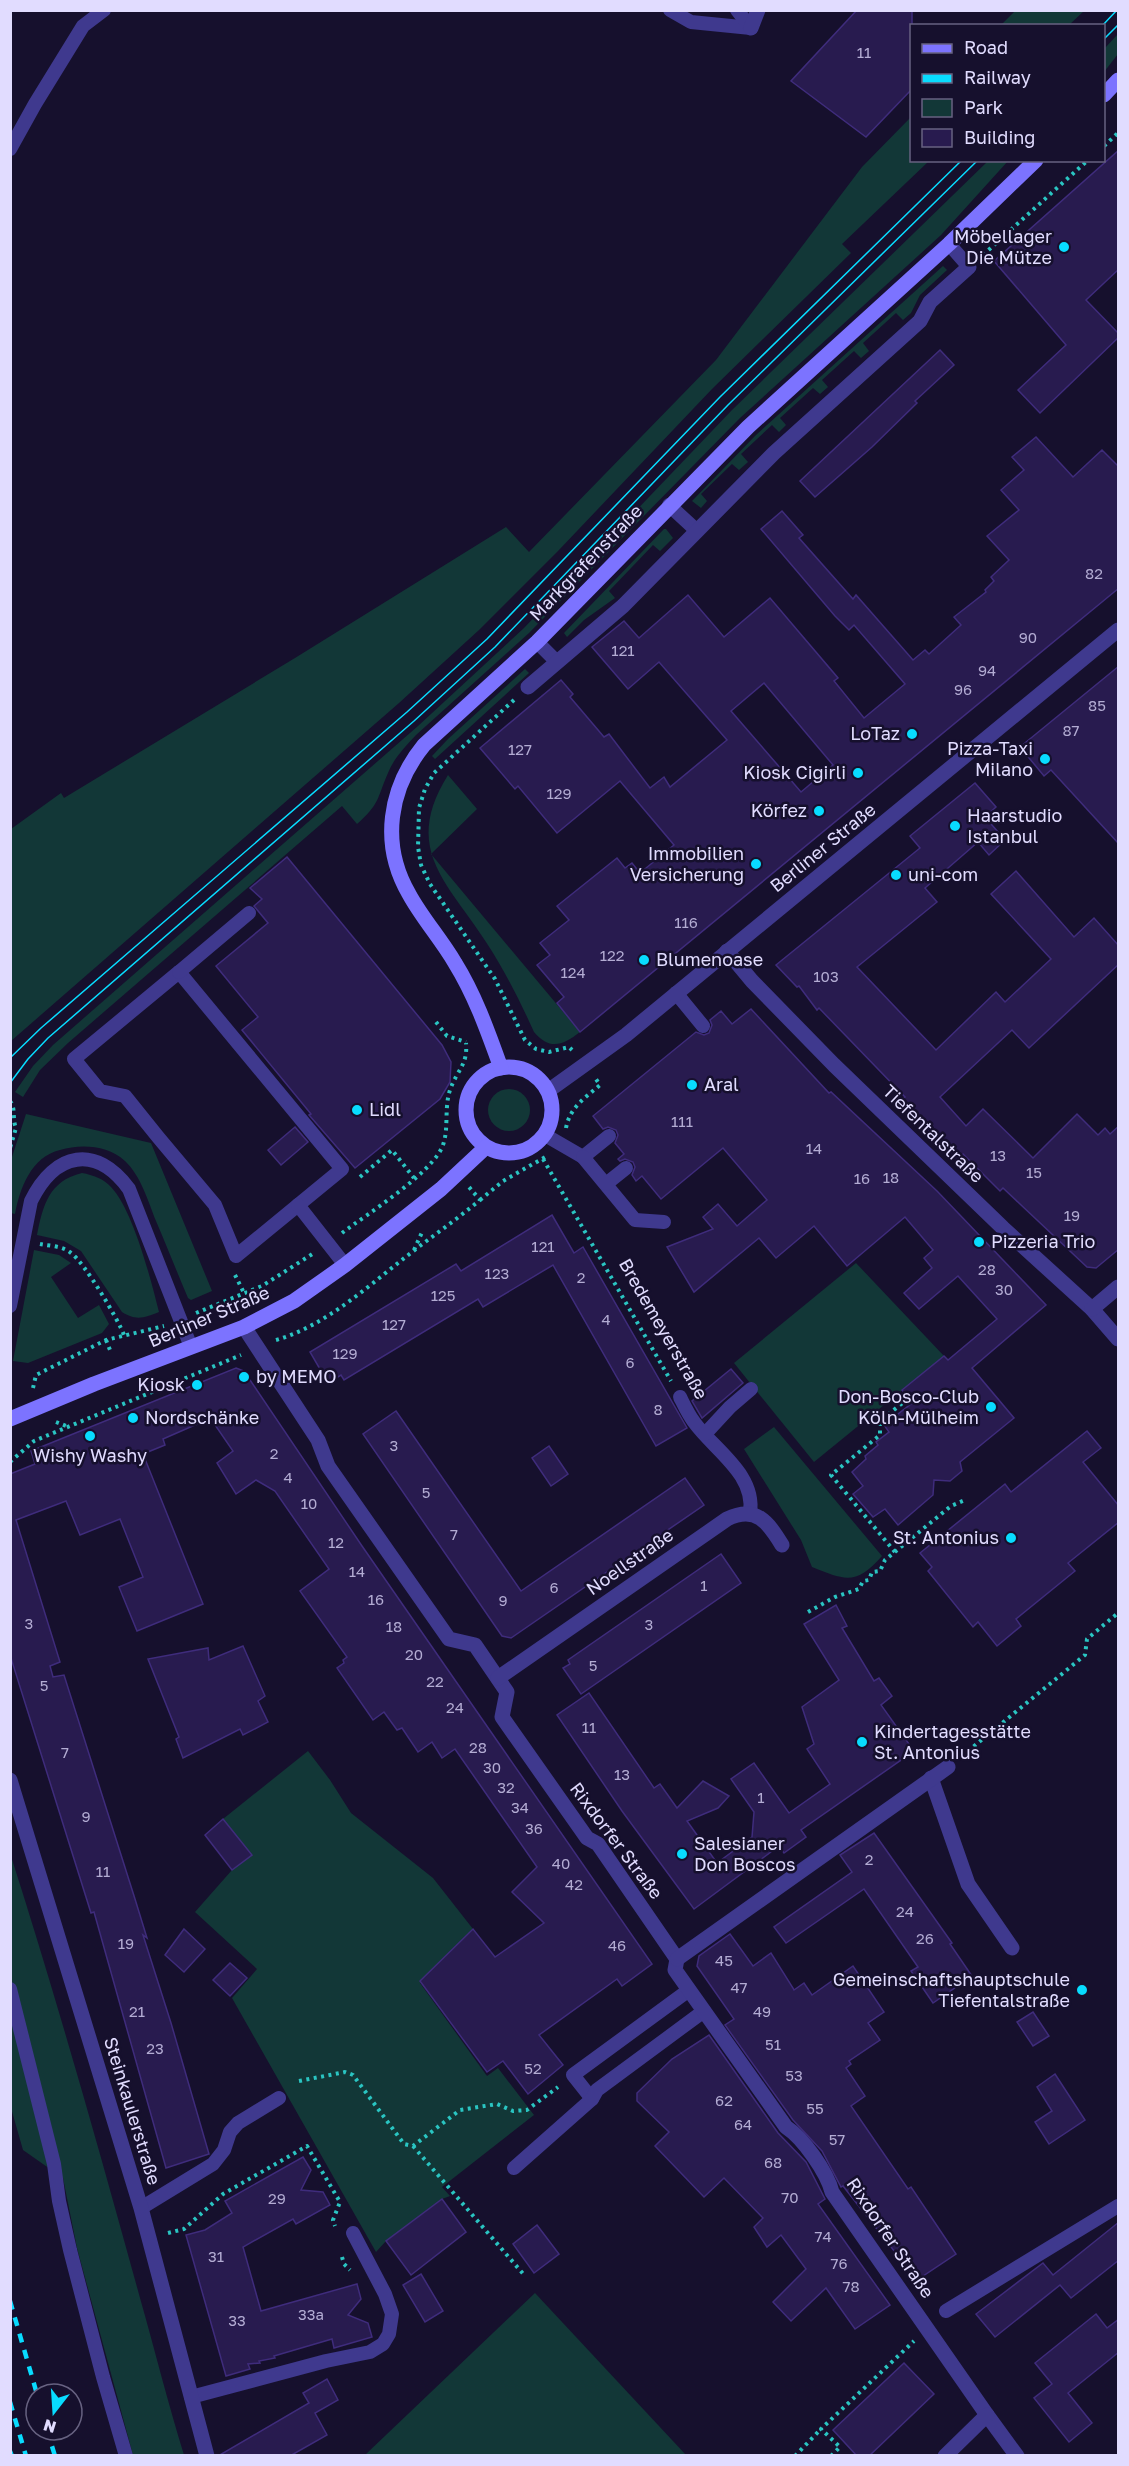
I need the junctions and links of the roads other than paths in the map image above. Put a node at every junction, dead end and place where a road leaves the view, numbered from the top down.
1 (104, 10) edge
2 (670, 10) edge
3 (737, 10) edge
4 (758, 10) edge
5 (751, 28) junction
6 (1119, 80) edge
7 (1105, 94) edge
8 (10, 149) edge
9 (1034, 162) edge
10 (949, 244) junction
11 (969, 267) joint
12 (669, 505) junction
13 (696, 530) junction
14 (1119, 630) edge
15 (537, 642) junction
16 (556, 661) junction
17 (528, 687) road end
18 (249, 913) dead end
19 (727, 951) junction
20 (179, 972) junction
21 (676, 993) junction
22 (703, 1026) dead end
23 (501, 1068) junction
24 (548, 1091) junction
25 (545, 1135) junction
26 (609, 1136) dead end
27 (486, 1147) junction
28 (584, 1157) junction
29 (626, 1168) dead end
30 (606, 1184) junction
31 (298, 1205) junction
32 (664, 1222) dead end
33 (345, 1265) junction
34 (1119, 1287) edge
35 (10, 1306) edge
36 (1092, 1309) junction
37 (244, 1327) junction
38 (1119, 1339) edge
39 (191, 1347) junction
40 (751, 1389) dead end
41 (680, 1397) road end
42 (10, 1419) edge
43 (705, 1434) junction
44 (750, 1513) junction
45 (782, 1545) dead end
46 (498, 1678) junction
47 (948, 1767) road end
48 (931, 1778) junction
49 (10, 1780) edge
50 (1012, 1948) dead end
51 (677, 1959) junction
52 (10, 1989) edge
53 (689, 1990) junction
54 (704, 2011) junction
55 (279, 2098) dead end
56 (592, 2099) junction
57 (514, 2168) dead end
58 (1119, 2206) edge
59 (141, 2208) junction
60 (353, 2233) dead end
61 (946, 2311) dead end
62 (191, 2397) junction
63 (987, 2415) junction
64 (126, 2456) edge
65 (207, 2456) edge
66 (945, 2456) edge
67 (1017, 2456) edge

1 - 8 lane
2 - 5 lane
3 - 5 lane
4 - 5 street
6 - 7 main road
9 - 10 main road, Markgrafenstraße
10 - 11 lane
10 - 12 main road, Markgrafenstraße
11 - 13 street
12 - 13 lane
12 - 15 main road, Markgrafenstraße
13 - 16 street
14 - 19 street, Berliner Straße
15 - 16 lane
15 - 23 main road, Markgrafenstraße
16 - 17 street
18 - 20 lane
19 - 21 street, Berliner Straße
19 - 36 street, Tiefentalstraße
20 - 31 lane
20 - 31 lane
21 - 22 lane
21 - 24 street, Berliner Straße
23 - 24 main road
23 - 27 main road
24 - 25 main road
25 - 27 main road
25 - 28 lane
26 - 28 lane
27 - 33 main road, Berliner Straße
28 - 30 lane
29 - 30 lane
30 - 32 lane
31 - 33 lane
33 - 37 main road, Berliner Straße
34 - 36 street
35 - 39 lane
36 - 38 street, Tiefentalstraße
37 - 39 main road, Berliner Straße
37 - 46 street, Rixdorfer Straße
39 - 42 main road, Berliner Straße
40 - 43 lane
41 - 43 lane, Bredemeyerstraße
43 - 44 lane, Bredemeyerstraße
44 - 45 street
44 - 46 street, Noellstraße
46 - 51 street, Rixdorfer Straße
47 - 48 street
48 - 50 street
48 - 51 street
49 - 59 street, Steinkaulerstraße
51 - 53 street, Rixdorfer Straße
52 - 64 lane
53 - 54 street, Rixdorfer Straße
53 - 56 lane
54 - 56 lane
54 - 63 street, Rixdorfer Straße
55 - 59 lane
56 - 57 lane
58 - 61 lane
59 - 62 street, Steinkaulerstraße
60 - 62 lane
62 - 65 street, Steinkaulerstraße
63 - 66 street
63 - 67 street, Rixdorfer Straße

